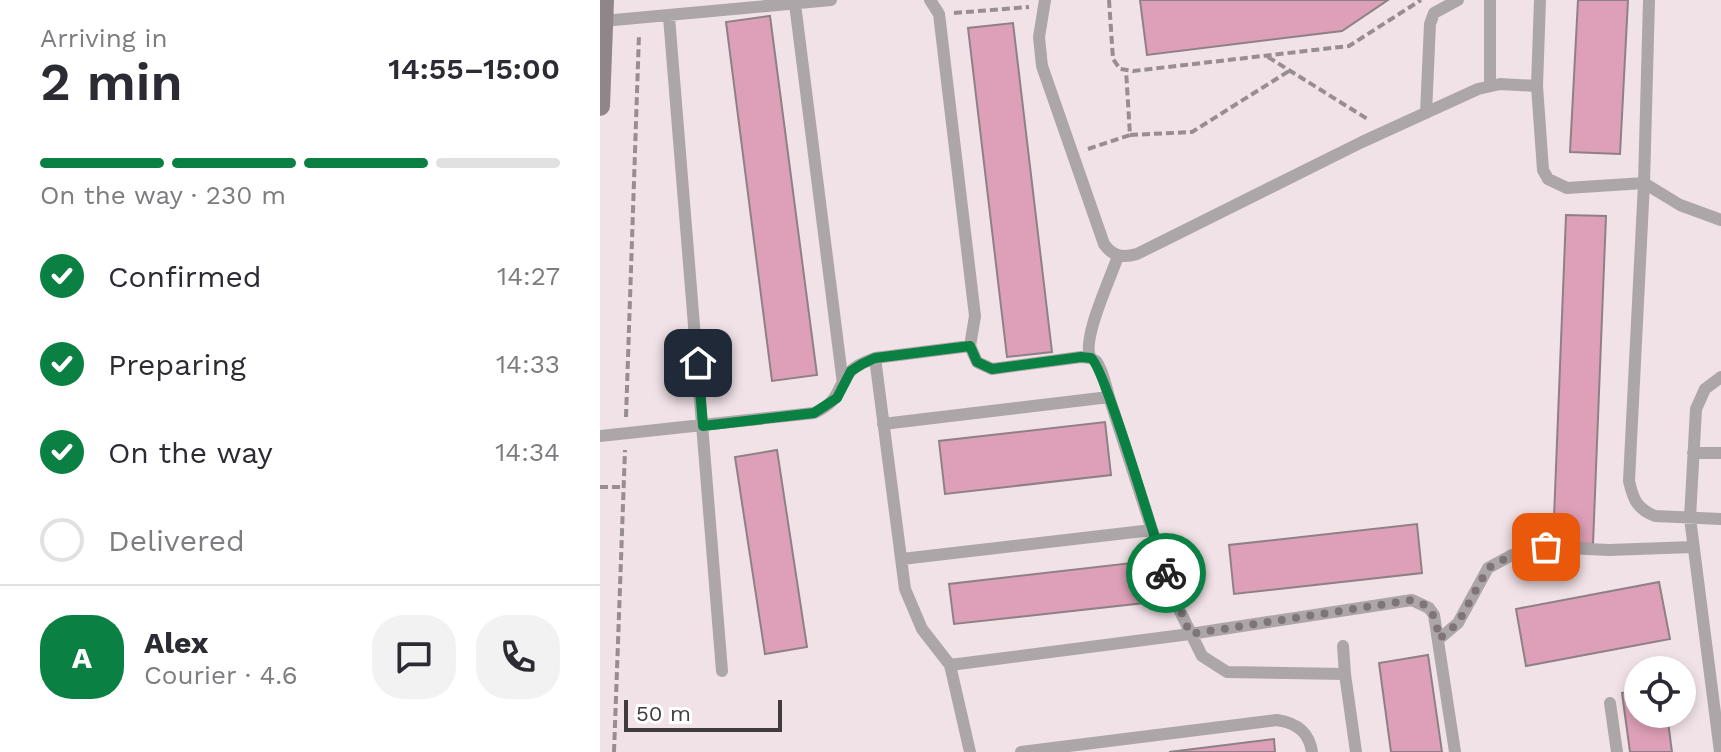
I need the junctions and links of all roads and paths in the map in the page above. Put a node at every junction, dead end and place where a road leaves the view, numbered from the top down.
1 (604, 0) edge
2 (831, 0) edge
3 (930, 0) edge
4 (1109, 0) edge
5 (1421, 0) edge
6 (1458, 0) edge
7 (1490, 0) edge
8 (1540, 0) edge
9 (1649, 0) edge
10 (1044, 3) edge
11 (795, 4) junction
12 (939, 14) junction
13 (669, 17) junction
14 (639, 19) junction
15 (603, 21) junction
16 (1266, 56) junction
17 (1126, 70) junction
18 (1289, 71) junction
19 (1490, 86) junction
20 (1537, 86) junction
21 (600, 106) edge
22 (1426, 113) junction
23 (1387, 131) junction
24 (1130, 135) junction
25 (1072, 156) junction
26 (1644, 183) junction
27 (1721, 220) edge
28 (1118, 256) junction
29 (970, 346) junction
30 (875, 358) junction
31 (1091, 358) junction
32 (1721, 377) edge
33 (843, 384) junction
34 (1109, 397) junction
35 (883, 424) junction
36 (703, 426) junction
37 (625, 433) junction
38 (600, 436) edge
39 (1693, 453) junction
40 (1721, 453) edge
41 (600, 487) edge
42 (623, 487) junction
43 (1690, 518) junction
44 (1721, 519) edge
45 (1152, 530) junction
46 (1693, 547) junction
47 (902, 559) junction
48 (1190, 634) junction
49 (1439, 639) junction
50 (1343, 646) dead end
51 (950, 665) junction
52 (722, 671) dead end
53 (1345, 674) junction
54 (1610, 703) dead end
55 (1720, 751) edge
56 (614, 752) edge
57 (970, 752) edge
58 (1021, 752) edge
59 (1312, 752) edge
60 (1356, 752) edge
61 (1455, 752) edge
62 (1617, 752) edge

1 - 15 main road
2 - 11 lane
3 - 12 lane
4 - 17 path
5 - 16 path
6 - 22 lane
7 - 19 lane
8 - 20 lane
9 - 26 lane
10 - 12 path
10 - 25 lane
11 - 13 lane
11 - 33 lane
12 - 29 lane
13 - 14 lane
13 - 36 lane
14 - 15 lane
14 - 37 path
15 - 21 main road
16 - 17 path
16 - 18 path
17 - 24 path
18 - 23 path
18 - 24 path
19 - 20 lane
19 - 22 lane
20 - 26 lane
22 - 23 lane
23 - 28 lane
24 - 25 path
25 - 28 lane
26 - 27 lane
26 - 43 lane
28 - 31 lane
29 - 30 lane
29 - 31 lane
30 - 33 lane
30 - 35 lane
31 - 34 lane
32 - 39 lane
33 - 36 lane
34 - 35 lane
34 - 45 lane
35 - 47 lane
36 - 37 lane
36 - 52 lane
37 - 38 lane
37 - 42 path
39 - 40 lane
39 - 43 lane
41 - 42 path
42 - 56 path
43 - 44 lane
43 - 46 lane
45 - 47 lane
45 - 48 lane
46 - 49 lane
46 - 55 lane
47 - 51 lane
48 - 49 lane
48 - 51 lane
48 - 53 lane
49 - 61 lane
50 - 53 lane
51 - 57 lane
53 - 60 lane
54 - 62 lane
58 - 59 lane

